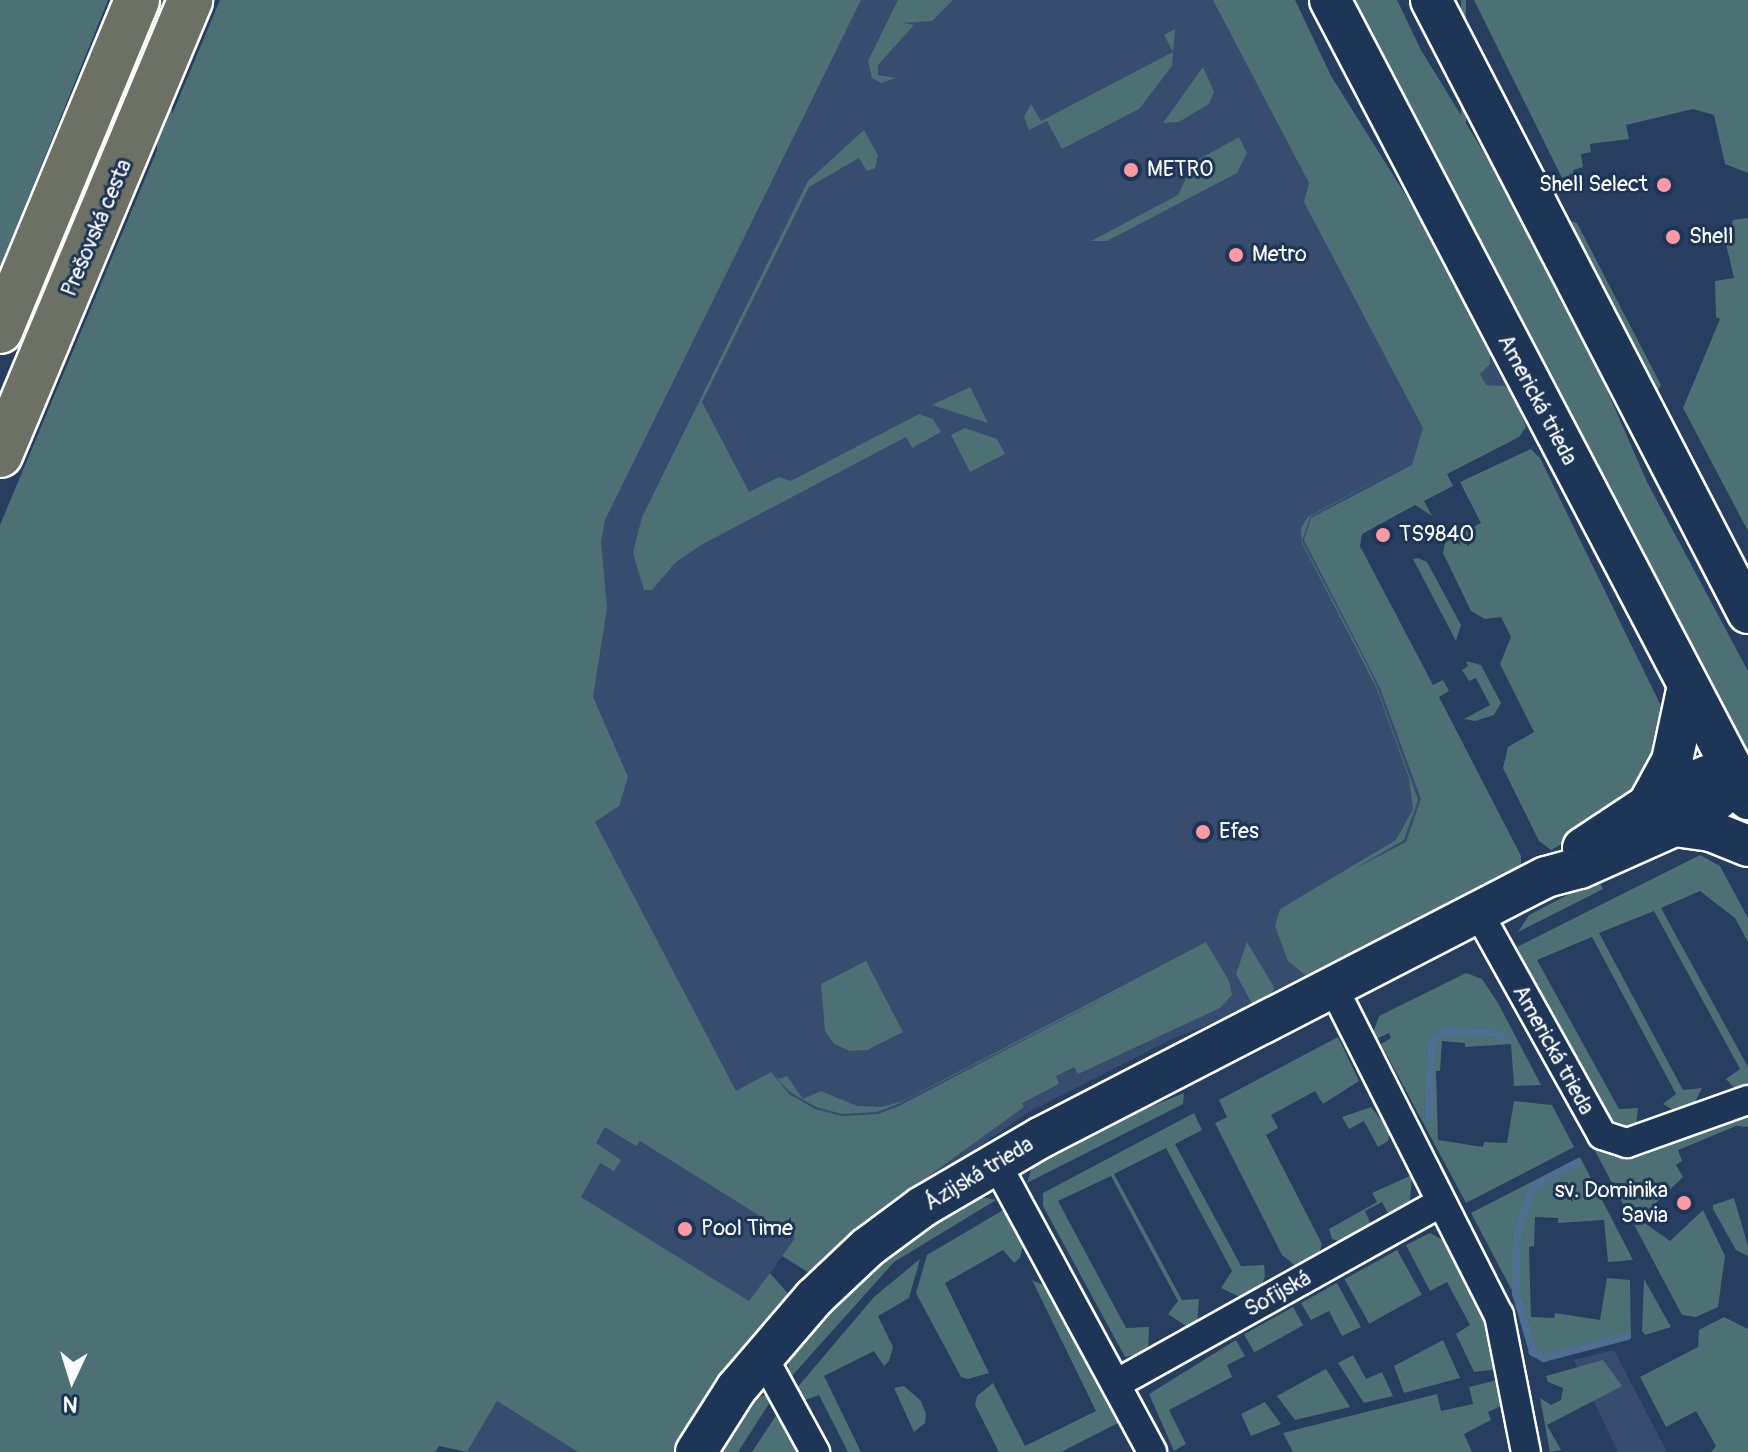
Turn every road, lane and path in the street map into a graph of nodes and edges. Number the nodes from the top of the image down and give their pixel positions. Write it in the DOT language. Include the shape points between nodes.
graph roads {
  1 [pos="137,0"];
  2 [pos="190,0"];
  3 [pos="1330,0"];
  4 [pos="1431,0"];
  5 [pos="0,331"];
  6 [pos="0,455"];
  7 [pos="1748,613"];
  8 [pos="1688,686"];
  9 [pos="1745,784"];
  10 [pos="1662,815"];
  11 [pos="1748,846"];
  12 [pos="1478,912"];
  13 [pos="1333,987"];
  14 [pos="1748,1100"];
  15 [pos="996,1163"];
  16 [pos="1440,1203"];
  17 [pos="762,1355"];
  18 [pos="1116,1384"];
  19 [pos="696,1452"];
  20 [pos="815,1452"];
  21 [pos="1152,1452"];
  22 [pos="1526,1452"];
  1 -- 5 [label="highway"];
  2 -- 6 [label="highway, Prešovská cesta"];
  3 -- 8 [label="street, Americká trieda"];
  4 -- 7 [label="street"];
  8 -- 9 [label="street, Americká trieda"];
  8 -- 10 [label="street"];
  9 -- 10 [label="street, Ázijská trieda" via="1696,816"];
  10 -- 11 [label="street"];
  10 -- 12 [label="street, Ázijská trieda" via="1580,868 1546,877"];
  12 -- 13 [label="street, Ázijská trieda"];
  12 -- 14 [label="street, Americká trieda" via="1602,1135 1627,1143"];
  13 -- 15 [label="street, Ázijská trieda"];
  13 -- 16 [label="street"];
  15 -- 17 [label="street, Ázijská trieda" via="868,1247"];
  15 -- 18 [label="street"];
  16 -- 18 [label="street, Sofijská"];
  16 -- 22 [label="street" via="1499,1315"];
  17 -- 19 [label="street, Ázijská trieda"];
  17 -- 20 [label="street"];
  18 -- 21 [label="street"];
}
